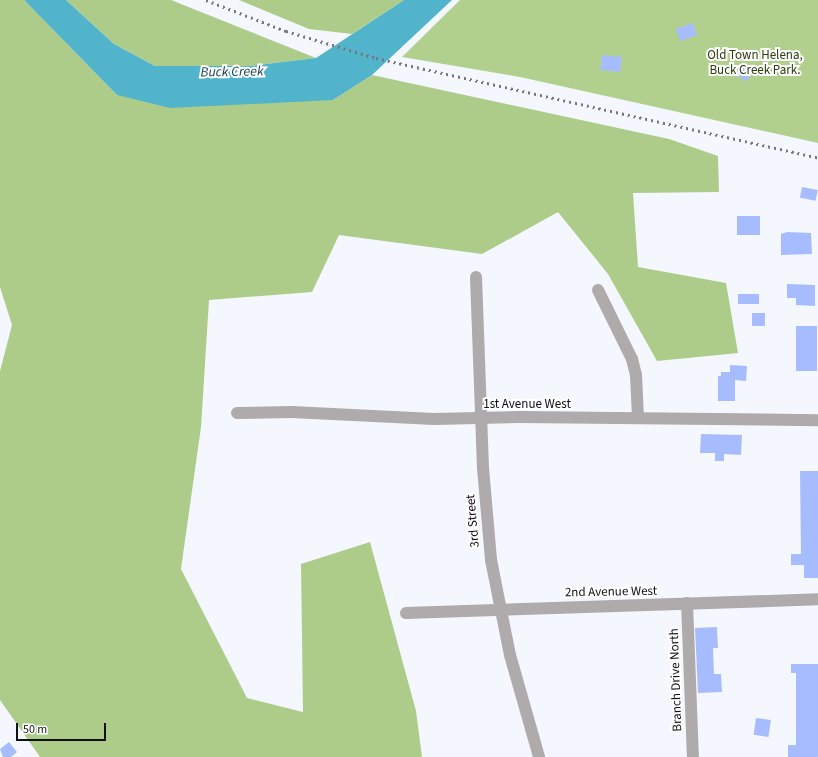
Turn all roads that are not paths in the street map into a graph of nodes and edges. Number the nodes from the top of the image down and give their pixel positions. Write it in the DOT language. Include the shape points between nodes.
graph roads {
  1 [pos="476,277"];
  2 [pos="598,290"];
  3 [pos="237,413"];
  4 [pos="482,417"];
  5 [pos="638,418"];
  6 [pos="818,420"];
  7 [pos="818,599"];
  8 [pos="687,603"];
  9 [pos="499,608"];
  10 [pos="406,613"];
  11 [pos="539,757"];
  12 [pos="693,757"];
  1 -- 4 [label="street, 3rd Street"];
  2 -- 5 [label="street" via="632,359 636,375"];
  3 -- 4 [label="street, 1st Avenue West" via="292,412 419,419"];
  4 -- 5 [label="street, 1st Avenue West"];
  4 -- 9 [label="street, 3rd Street" via="482,452 490,553"];
  5 -- 6 [label="street, 1st Avenue West"];
  7 -- 8 [label="street, 2nd Avenue West"];
  8 -- 9 [label="street, 2nd Avenue West"];
  8 -- 12 [label="street, Branch Drive North"];
  9 -- 10 [label="street, 2nd Avenue West"];
  9 -- 11 [label="street, 3rd Street"];
}
